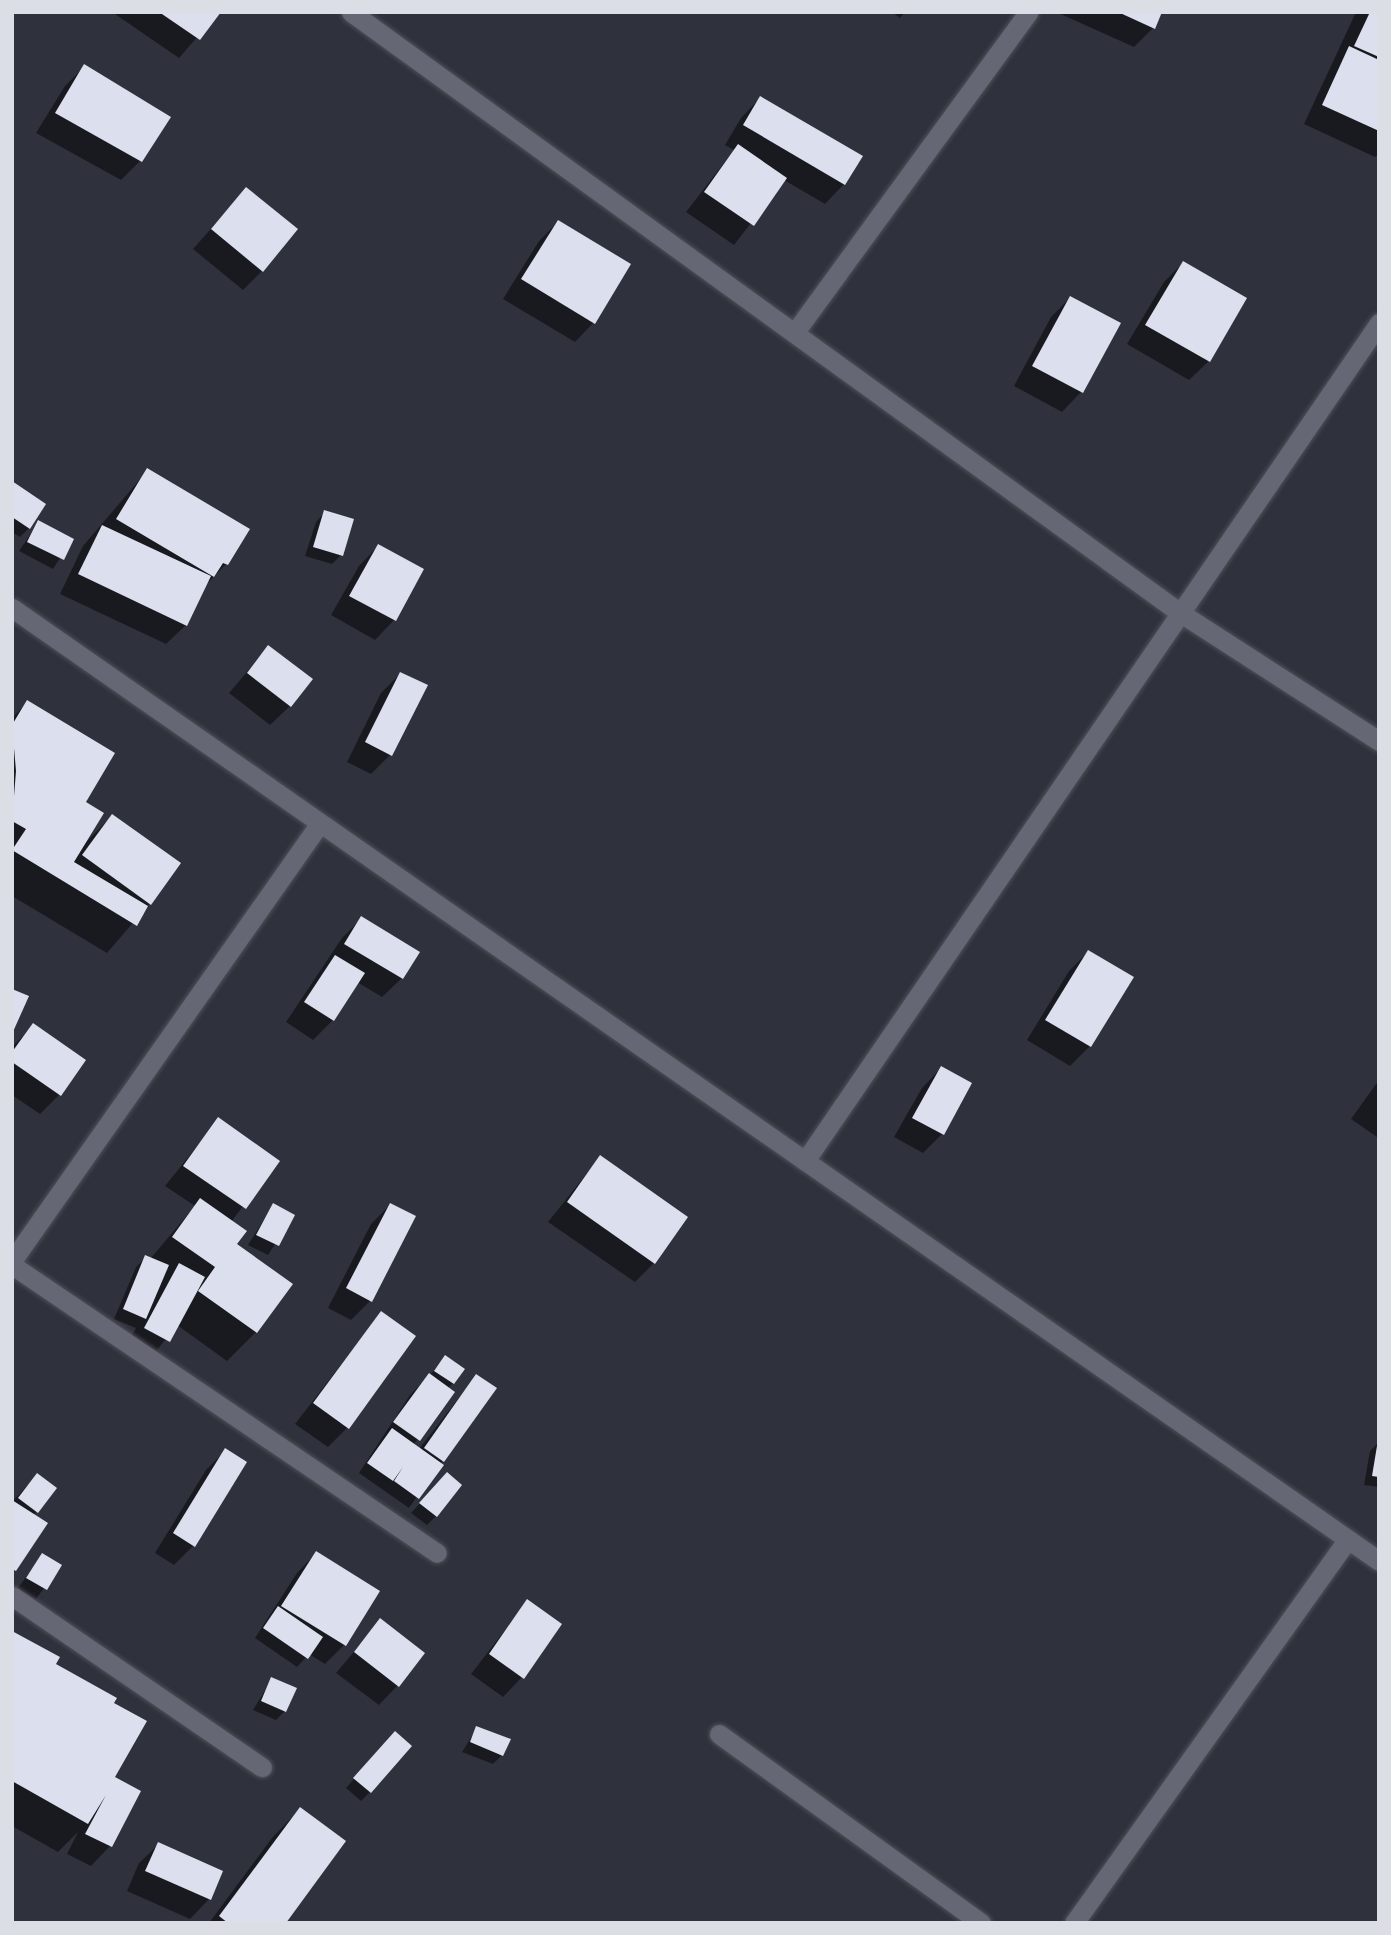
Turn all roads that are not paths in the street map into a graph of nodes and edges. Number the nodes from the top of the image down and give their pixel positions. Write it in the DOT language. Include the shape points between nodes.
graph roads {
  1 [pos="351,12"];
  2 [pos="1028,12"];
  3 [pos="1379,323"];
  4 [pos="795,332"];
  5 [pos="12,608"];
  6 [pos="1179,612"];
  7 [pos="1379,741"];
  8 [pos="320,823"];
  9 [pos="805,1161"];
  10 [pos="12,1263"];
  11 [pos="1348,1540"];
  12 [pos="437,1553"];
  13 [pos="1379,1560"];
  14 [pos="12,1596"];
  15 [pos="719,1734"];
  16 [pos="262,1767"];
  17 [pos="981,1923"];
  18 [pos="1074,1923"];
  1 -- 4 [label="street"];
  2 -- 4 [label="street"];
  3 -- 6 [label="street"];
  4 -- 6 [label="street"];
  5 -- 8 [label="street"];
  6 -- 7 [label="street"];
  6 -- 9 [label="street"];
  8 -- 9 [label="street"];
  8 -- 10 [label="street"];
  9 -- 11 [label="street"];
  10 -- 12 [label="street"];
  11 -- 13 [label="street"];
  11 -- 18 [label="street"];
  14 -- 16 [label="street"];
  15 -- 17 [label="street"];
}
